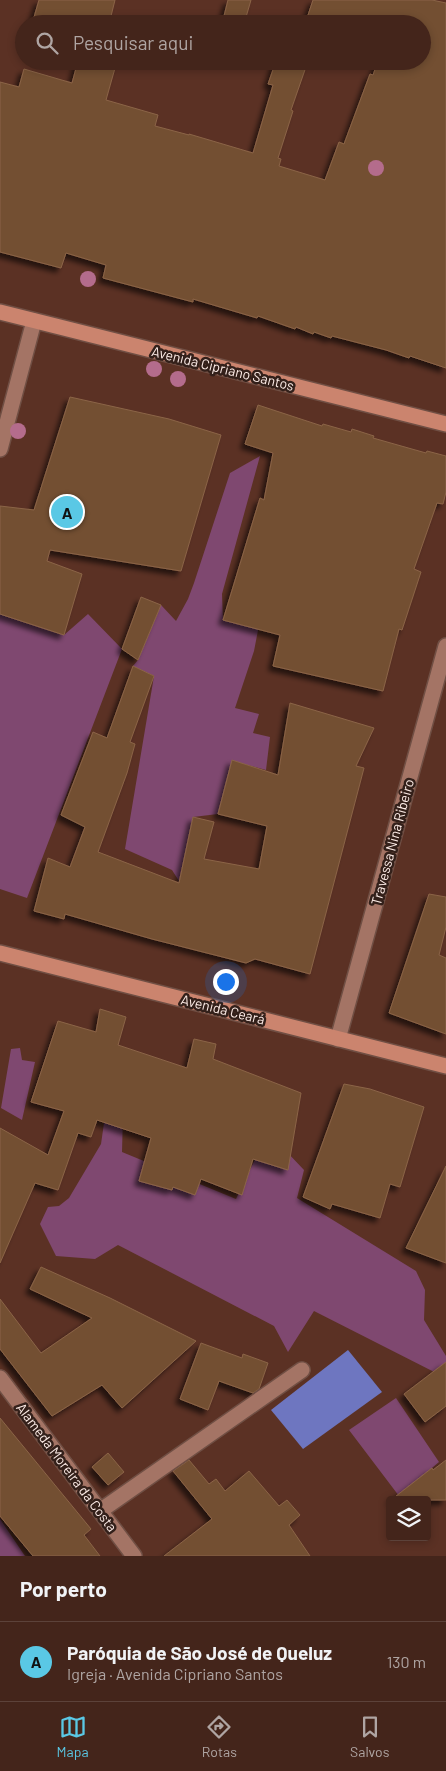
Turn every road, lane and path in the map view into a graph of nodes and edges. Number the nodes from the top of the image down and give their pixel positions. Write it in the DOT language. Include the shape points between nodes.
graph roads {
  1 [pos="0,312"];
  2 [pos="34,321"];
  3 [pos="446,424"];
  4 [pos="0,449"];
  5 [pos="446,646"];
  6 [pos="0,953"];
  7 [pos="338,1039"];
  8 [pos="446,1066"];
  9 [pos="302,1370"];
  10 [pos="0,1378"];
  11 [pos="100,1511"];
  12 [pos="134,1556"];
  1 -- 2 [label="main road, Avenida Cipriano Santos"];
  2 -- 3 [label="main road, Avenida Cipriano Santos"];
  2 -- 4 [label="street"];
  5 -- 7 [label="street, Travessa Nina Ribeiro"];
  6 -- 7 [label="main road, Avenida Ceará"];
  7 -- 8 [label="main road, Avenida Ceará"];
  9 -- 11 [label="street"];
  10 -- 11 [label="street, Alameda Moreira da Costa"];
  11 -- 12 [label="street, Alameda Moreira da Costa"];
}
